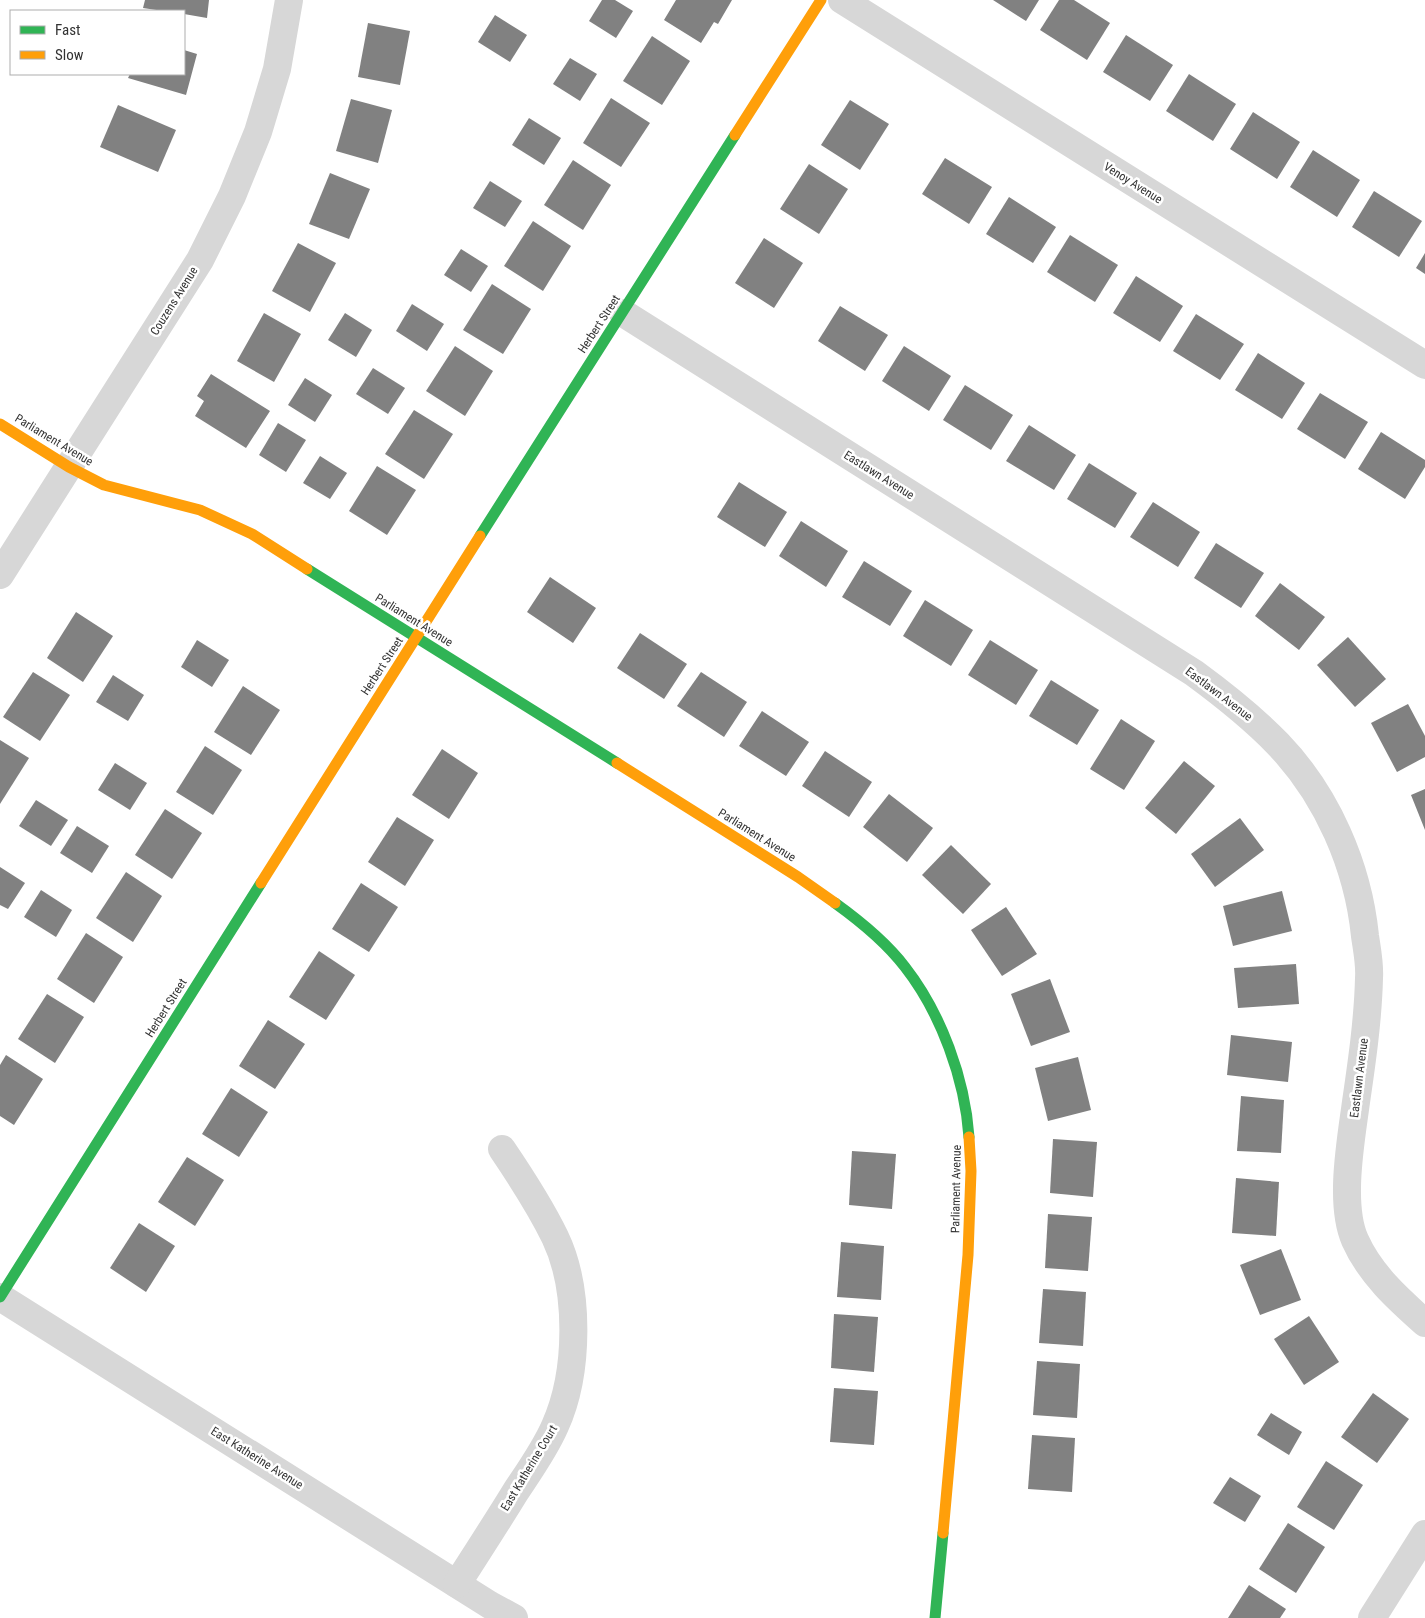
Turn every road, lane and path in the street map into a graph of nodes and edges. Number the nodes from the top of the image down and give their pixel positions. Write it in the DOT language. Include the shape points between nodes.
graph roads {
  1 [pos="289,0"];
  2 [pos="821,0"];
  3 [pos="842,0"];
  4 [pos="623,313"];
  5 [pos="1425,365"];
  6 [pos="0,424"];
  7 [pos="69,466"];
  8 [pos="0,575"];
  9 [pos="416,637"];
  10 [pos="502,1149"];
  11 [pos="0,1297"];
  12 [pos="1425,1323"];
  13 [pos="1425,1534"];
  14 [pos="457,1584"];
  15 [pos="514,1618"];
  16 [pos="935,1618"];
  17 [pos="1372,1618"];
  1 -- 7 [label="street, Couzens Avenue" via="277,69 258,132 232,196 200,260"];
  2 -- 4 [label="street, Herbert Street"];
  3 -- 5 [label="street, Venoy Avenue"];
  4 -- 9 [label="street, Herbert Street"];
  4 -- 12 [label="street, Eastlawn Avenue" via="1194,673 1251,718 1306,778 1327,812 1354,878 1363,917 1370,976 1351,1146 1348,1216 1355,1239 1371,1269"];
  6 -- 7 [label="street, Parliament Avenue"];
  7 -- 8 [label="street, Couzens Avenue"];
  7 -- 9 [label="street, Parliament Avenue" via="104,485 200,510 252,534"];
  9 -- 11 [label="street, Herbert Street"];
  9 -- 16 [label="street, Parliament Avenue" via="838,904 902,963 942,1027 964,1096 971,1140 972,1179"];
  10 -- 14 [label="street, East Katherine Court" via="556,1238 573,1306 573,1345 567,1388 555,1425"];
  11 -- 14 [label="street, East Katherine Avenue"];
  13 -- 17 [label="street"];
  14 -- 15 [label="street, East Katherine Avenue"];
}
